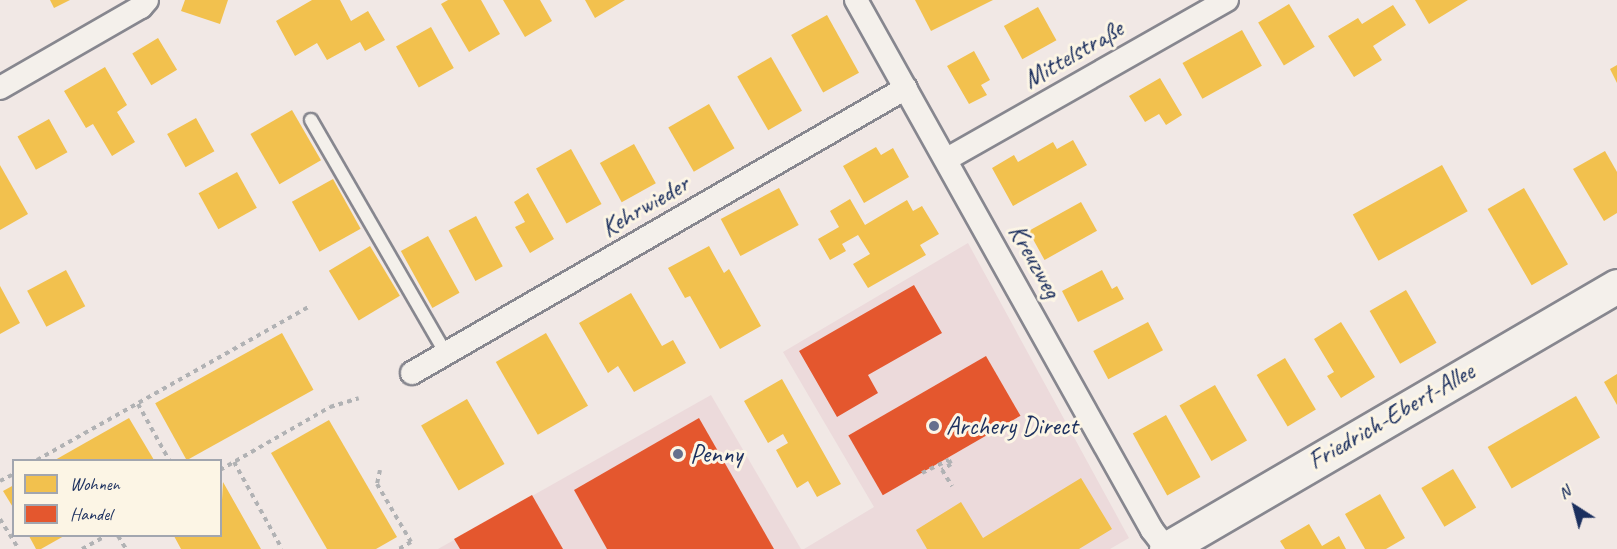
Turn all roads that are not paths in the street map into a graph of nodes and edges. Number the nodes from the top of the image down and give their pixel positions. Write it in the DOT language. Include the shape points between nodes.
graph roads {
  1 [pos="147,0"];
  2 [pos="856,0"];
  3 [pos="1227,0"];
  4 [pos="0,88"];
  5 [pos="906,88"];
  6 [pos="311,120"];
  7 [pos="947,159"];
  8 [pos="1617,286"];
  9 [pos="446,354"];
  10 [pos="412,373"];
  11 [pos="1166,549"];
  1 -- 4 [label="street" via="135,11"];
  2 -- 5 [label="street, Kreuzweg"];
  3 -- 7 [label="street, Mittelstraße"];
  5 -- 7 [label="street, Kreuzweg"];
  5 -- 9 [label="street, Kehrwieder"];
  6 -- 9 [label="lane"];
  7 -- 11 [label="street, Kreuzweg" via="1090,420"];
  8 -- 11 [label="street, Friedrich-Ebert-Allee"];
  9 -- 10 [label="street, Kehrwieder"];
}
